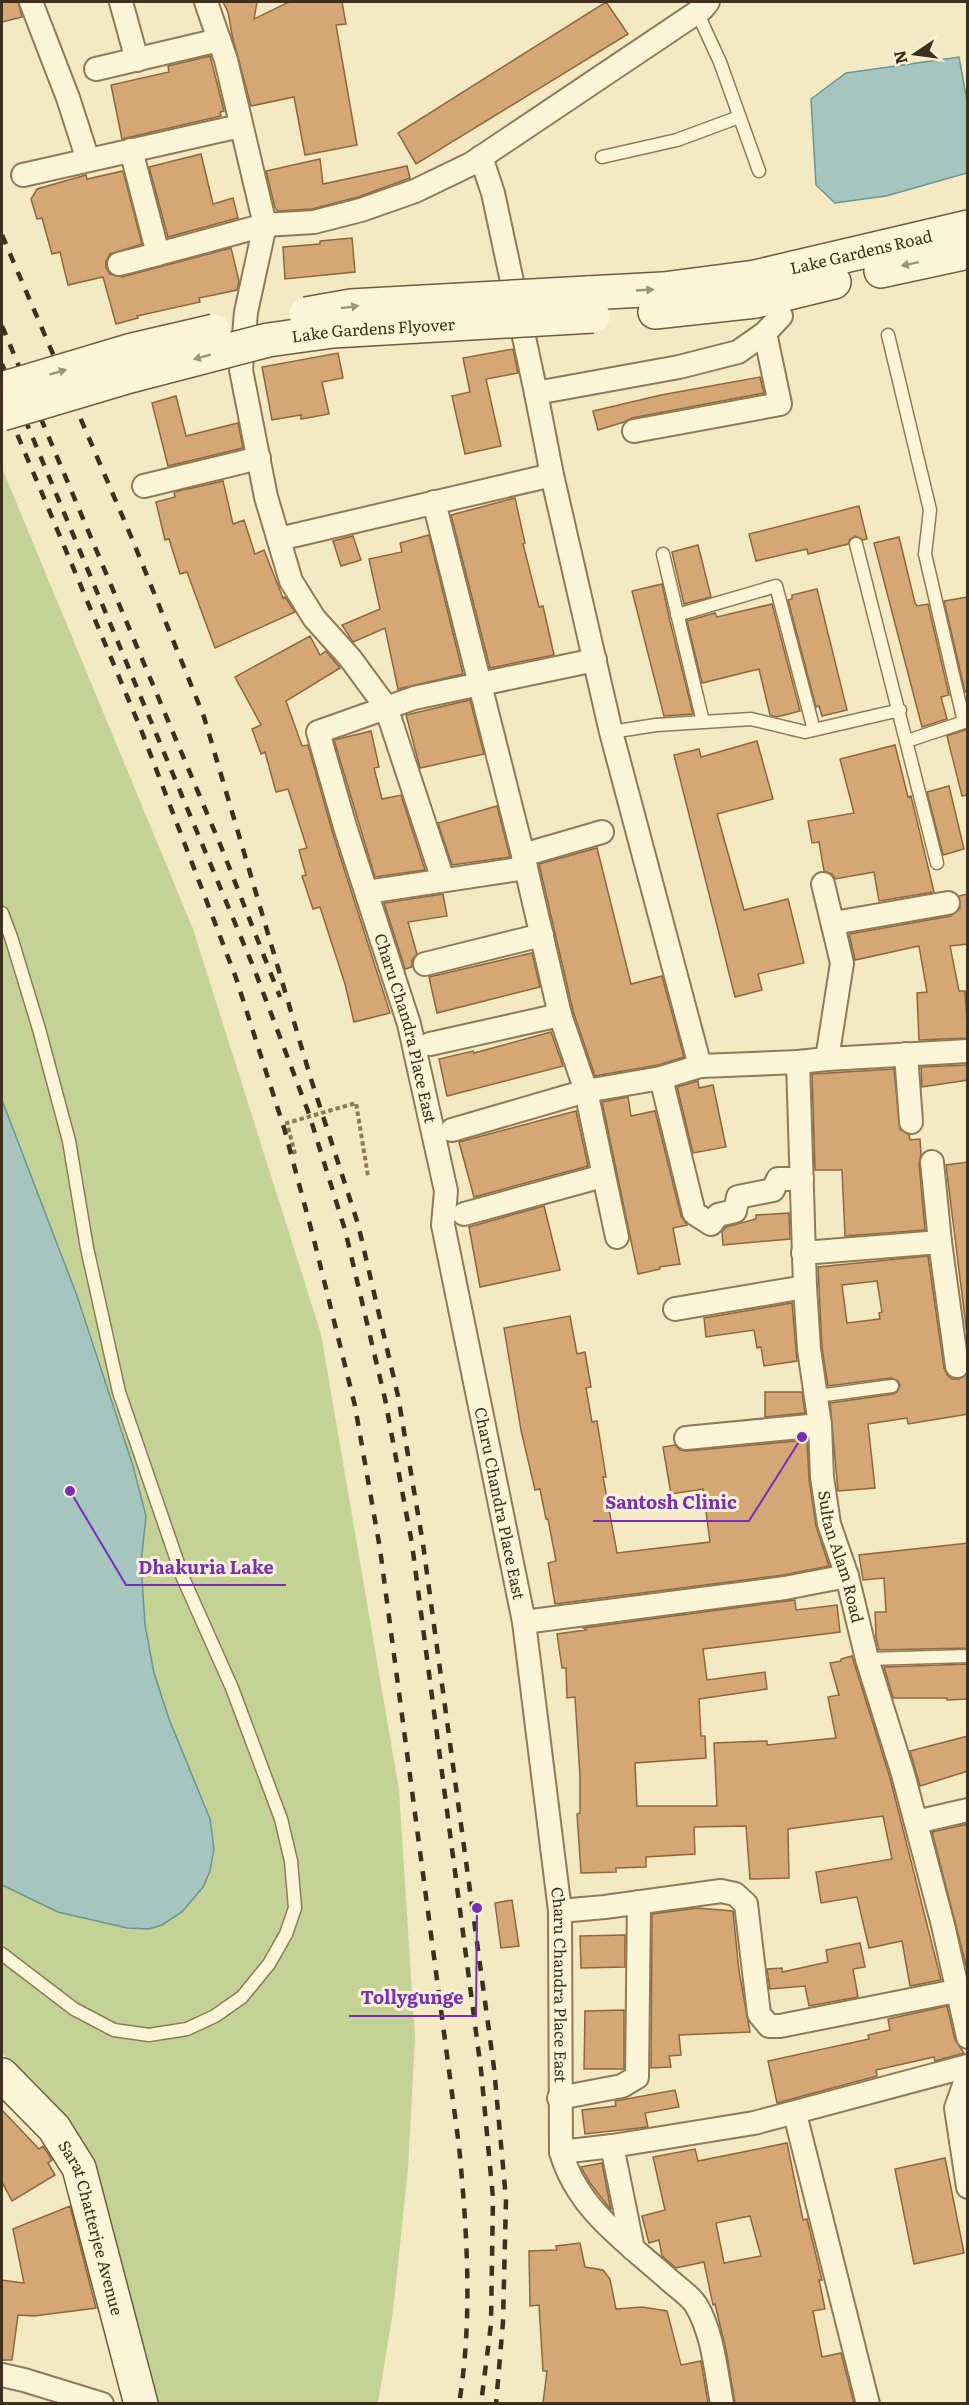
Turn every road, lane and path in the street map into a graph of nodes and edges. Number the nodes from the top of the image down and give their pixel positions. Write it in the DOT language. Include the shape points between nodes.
graph roads {
  1 [pos="31,2"];
  2 [pos="121,2"];
  3 [pos="206,2"];
  4 [pos="703,7"];
  5 [pos="219,40"];
  6 [pos="137,60"];
  7 [pos="96,69"];
  8 [pos="739,117"];
  9 [pos="240,126"];
  10 [pos="131,150"];
  11 [pos="481,157"];
  12 [pos="602,157"];
  13 [pos="88,160"];
  14 [pos="759,171"];
  15 [pos="22,175"];
  16 [pos="265,225"];
  17 [pos="968,227"];
  18 [pos="968,252"];
  19 [pos="158,254"];
  20 [pos="118,264"];
  21 [pos="764,298"];
  22 [pos="590,304"];
  23 [pos="765,333"];
  24 [pos="888,335"];
  25 [pos="2,389"];
  26 [pos="536,393"];
  27 [pos="2,414"];
  28 [pos="634,430"];
  29 [pos="259,458"];
  30 [pos="552,475"];
  31 [pos="144,486"];
  32 [pos="434,502"];
  33 [pos="279,539"];
  34 [pos="856,544"];
  35 [pos="663,554"];
  36 [pos="677,615"];
  37 [pos="595,660"];
  38 [pos="481,683"];
  39 [pos="386,707"];
  40 [pos="900,710"];
  41 [pos="703,722"];
  42 [pos="814,729"];
  43 [pos="612,732"];
  44 [pos="907,741"];
  45 [pos="602,831"];
  46 [pos="525,861"];
  47 [pos="937,863"];
  48 [pos="443,880"];
  49 [pos="823,884"];
  50 [pos="367,892"];
  51 [pos="948,903"];
  52 [pos="2,913"];
  53 [pos="834,923"];
  54 [pos="542,934"];
  55 [pos="425,964"];
  56 [pos="560,1015"];
  57 [pos="430,1044"];
  58 [pos="968,1051"];
  59 [pos="906,1054"];
  60 [pos="827,1059"];
  61 [pos="798,1062"];
  62 [pos="700,1066"];
  63 [pos="661,1078"];
  64 [pos="586,1091"];
  65 [pos="911,1122"];
  66 [pos="452,1130"];
  67 [pos="295,1154"];
  68 [pos="932,1162"];
  69 [pos="368,1176"];
  70 [pos="603,1176"];
  71 [pos="802,1179"];
  72 [pos="464,1214"];
  73 [pos="616,1237"];
  74 [pos="940,1242"];
  75 [pos="803,1253"];
  76 [pos="805,1287"];
  77 [pos="675,1309"];
  78 [pos="957,1366"];
  79 [pos="892,1386"];
  80 [pos="816,1394"];
  81 [pos="820,1425"];
  82 [pos="686,1438"];
  83 [pos="847,1576"];
  84 [pos="524,1622"];
  85 [pos="968,1656"];
  86 [pos="867,1659"];
  87 [pos="968,1810"];
  88 [pos="916,1822"];
  89 [pos="639,1902"];
  90 [pos="560,1911"];
  91 [pos="2,1954"];
  92 [pos="956,1991"];
  93 [pos="968,2037"];
  94 [pos="968,2066"];
  95 [pos="968,2074"];
  96 [pos="6,2088"];
  97 [pos="559,2098"];
  98 [pos="795,2114"];
  99 [pos="612,2146"];
  100 [pos="561,2152"];
  101 [pos="968,2187"];
  102 [pos="633,2249"];
  103 [pos="2,2375"];
  104 [pos="102,2403"];
  105 [pos="141,2403"];
  106 [pos="722,2403"];
  107 [pos="868,2403"];
  1 -- 13 [label="street"];
  2 -- 6 [label="street"];
  3 -- 5 [label="street"];
  4 -- 8 [label="lane"];
  4 -- 11 [label="street"];
  5 -- 6 [label="street"];
  5 -- 9 [label="street"];
  6 -- 7 [label="street"];
  8 -- 12 [label="lane" via="677,140"];
  8 -- 14 [label="lane"];
  9 -- 10 [label="street"];
  9 -- 16 [label="street"];
  10 -- 13 [label="street"];
  10 -- 19 [label="street"];
  11 -- 16 [label="street" via="415,191 361,210 314,222"];
  11 -- 26 [label="street" via="493,193"];
  13 -- 15 [label="street"];
  16 -- 19 [label="street"];
  16 -- 29 [label="street" via="246,312 241,370"];
  17 -- 21 [label="main road, Lake Gardens Road"];
  18 -- 21 [label="main road, Lake Gardens Road, one-way"];
  19 -- 20 [label="street"];
  21 -- 22 [label="main road, Lake Gardens Flyover" via="680,310"];
  21 -- 23 [label="street"];
  25 -- 22 [label="main road, Lake Gardens Flyover, one-way, bridge" via="155,345 351,306"];
  22 -- 27 [label="main road, Lake Gardens Flyover, one-way, bridge" via="268,340"];
  23 -- 26 [label="street" via="738,352"];
  23 -- 28 [label="street" via="780,404"];
  24 -- 44 [label="lane" via="930,510 925,554 964,722"];
  26 -- 30 [label="street"];
  29 -- 31 [label="street"];
  29 -- 33 [label="street"];
  30 -- 32 [label="street"];
  30 -- 37 [label="street"];
  32 -- 33 [label="street"];
  32 -- 38 [label="street"];
  33 -- 39 [label="street" via="291,581 314,618"];
  34 -- 40 [label="lane"];
  35 -- 36 [label="lane"];
  36 -- 41 [label="lane"];
  36 -- 42 [label="lane" via="776,586"];
  37 -- 38 [label="street, Charu Chandra Place East"];
  37 -- 43 [label="street"];
  38 -- 39 [label="street, Charu Chandra Place East"];
  38 -- 46 [label="street"];
  39 -- 48 [label="street"];
  39 -- 50 [label="street, Charu Chandra Place East" via="318,732"];
  40 -- 42 [label="lane"];
  40 -- 44 [label="lane"];
  41 -- 42 [label="lane" via="751,719 805,732"];
  41 -- 43 [label="lane"];
  43 -- 62 [label="street"];
  44 -- 47 [label="lane"];
  45 -- 46 [label="street"];
  46 -- 48 [label="street"];
  46 -- 54 [label="street"];
  48 -- 50 [label="street"];
  49 -- 53 [label="street"];
  50 -- 84 [label="street, Charu Chandra Place East" via="409,1024 446,1191 443,1225"];
  51 -- 53 [label="street"];
  52 -- 91 [label="lane" via="69,1141 87,1248 119,1392 183,1578 232,1688 281,1819 291,1861 295,1908 269,1964 242,1997 215,2016 177,2031 149,2035 114,2030 74,2009"];
  53 -- 60 [label="street" via="842,963"];
  54 -- 55 [label="street"];
  54 -- 56 [label="street"];
  56 -- 57 [label="street"];
  56 -- 64 [label="street"];
  58 -- 59 [label="street"];
  59 -- 60 [label="street"];
  59 -- 65 [label="street"];
  60 -- 61 [label="street"];
  61 -- 62 [label="street"];
  61 -- 71 [label="street, Sultan Alam Road"];
  62 -- 63 [label="street"];
  63 -- 64 [label="street"];
  63 -- 71 [label="street" via="694,1214 711,1224 718,1215 735,1211 738,1197 773,1190 778,1179"];
  64 -- 66 [label="street"];
  64 -- 70 [label="street"];
  67 -- 69 [label="path" via="287,1123 356,1104"];
  68 -- 74 [label="street"];
  70 -- 72 [label="street"];
  70 -- 73 [label="street"];
  71 -- 75 [label="street, Sultan Alam Road"];
  74 -- 75 [label="street"];
  74 -- 78 [label="street"];
  75 -- 76 [label="street, Sultan Alam Road"];
  76 -- 77 [label="street"];
  76 -- 80 [label="street, Sultan Alam Road"];
  79 -- 80 [label="lane"];
  80 -- 81 [label="street, Sultan Alam Road"];
  81 -- 82 [label="street"];
  81 -- 83 [label="street, Sultan Alam Road" via="829,1524"];
  83 -- 84 [label="street" via="785,1588"];
  83 -- 86 [label="street, Sultan Alam Road"];
  84 -- 90 [label="street, Charu Chandra Place East"];
  85 -- 86 [label="lane"];
  86 -- 88 [label="street, Sultan Alam Road"];
  87 -- 88 [label="street"];
  88 -- 92 [label="street, Sultan Alam Road"];
  89 -- 90 [label="street"];
  89 -- 92 [label="street" via="721,1891 735,1894 746,1904 759,2014 769,2026"];
  89 -- 97 [label="street" via="637,2076 622,2086"];
  90 -- 97 [label="street, Charu Chandra Place East"];
  92 -- 93 [label="street, Sultan Alam Road"];
  94 -- 98 [label="street"];
  95 -- 101 [label="street" via="956,2108"];
  96 -- 105 [label="main road, Sarat Chatterjee Avenue" via="54,2128 79,2168"];
  97 -- 100 [label="street, Charu Chandra Place East"];
  98 -- 99 [label="street"];
  98 -- 107 [label="street"];
  99 -- 100 [label="street"];
  99 -- 102 [label="street"];
  100 -- 102 [label="street, Charu Chandra Place East" via="576,2188 606,2226"];
  102 -- 106 [label="street, Charu Chandra Place East" via="696,2304 706,2329"];
  103 -- 104 [label="street"];
}
